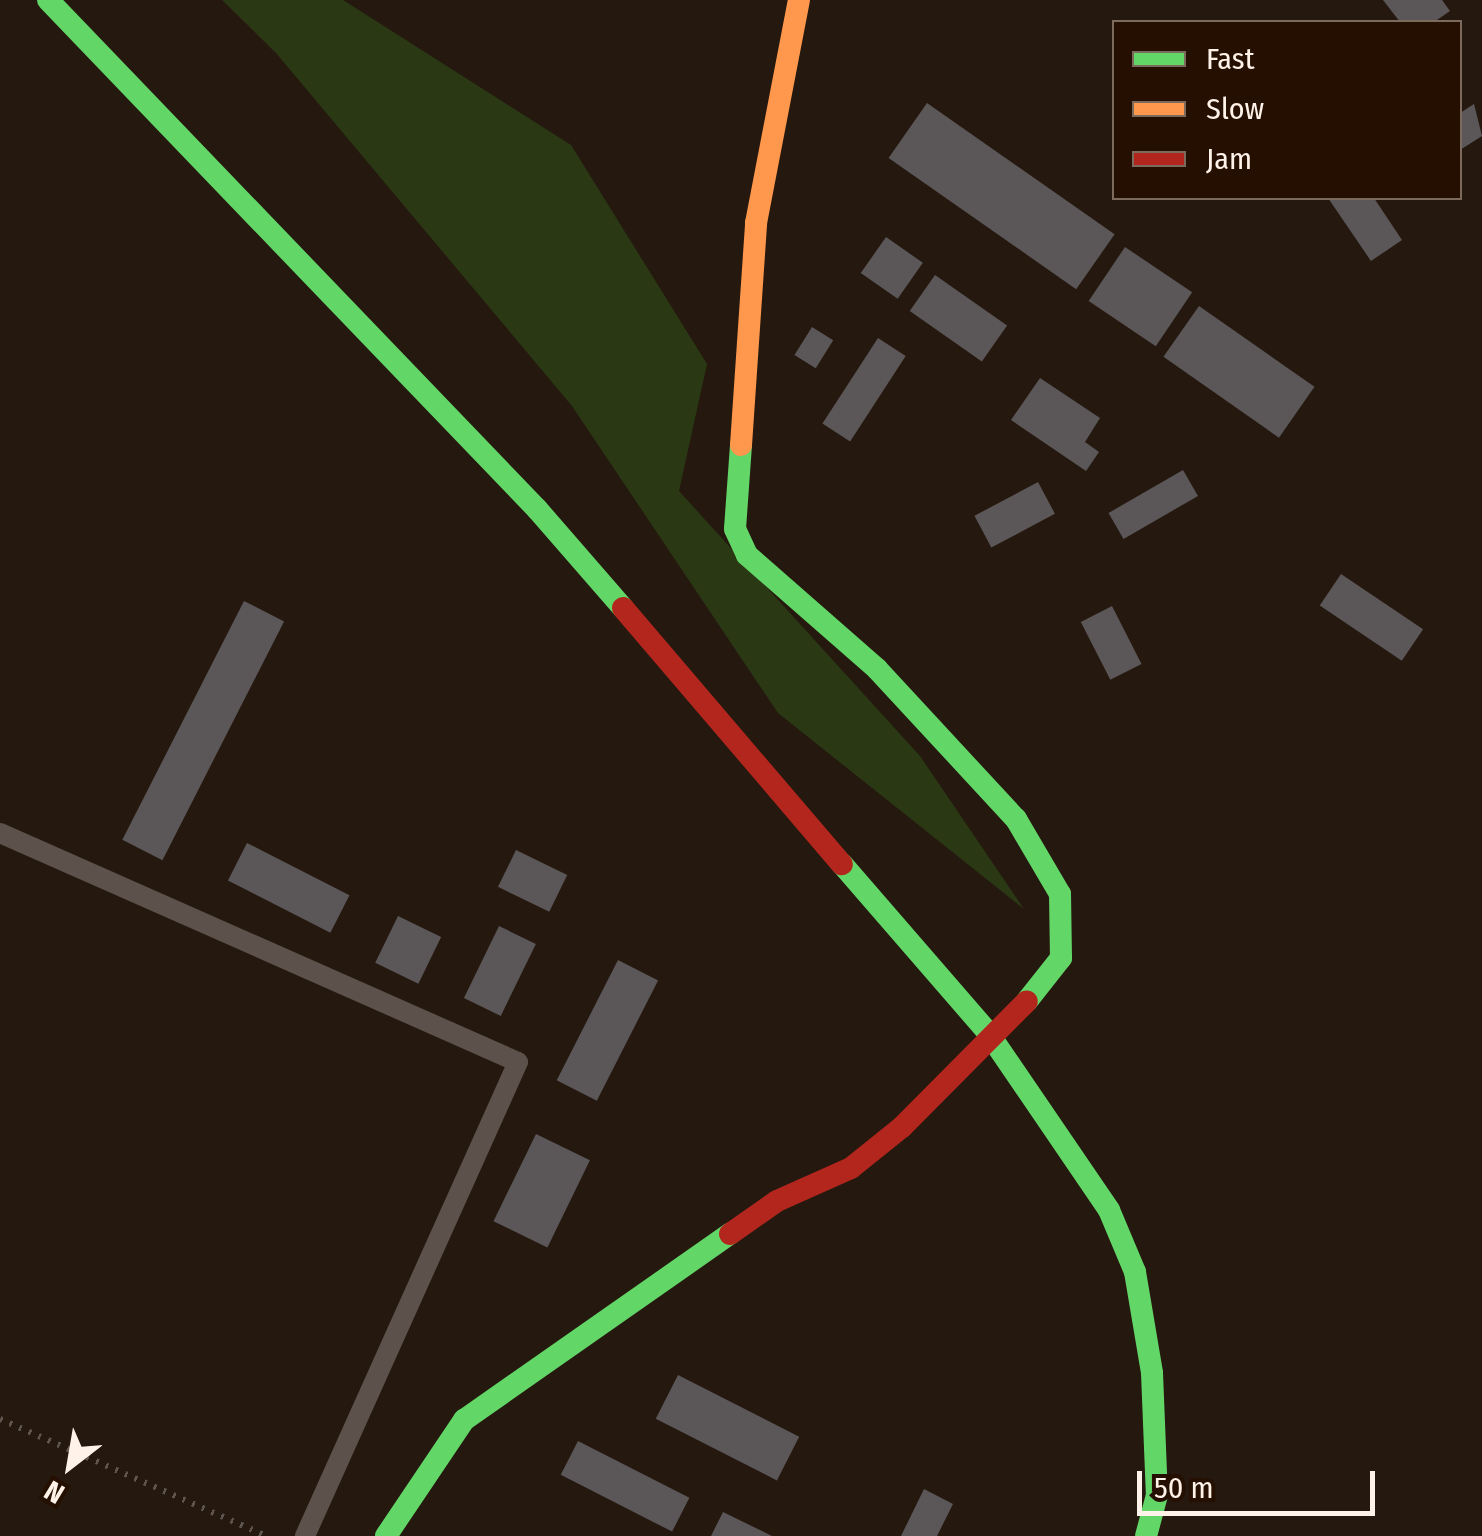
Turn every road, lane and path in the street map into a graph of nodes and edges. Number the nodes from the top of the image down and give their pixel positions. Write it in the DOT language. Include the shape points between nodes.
graph roads {
  1 [pos="48,0"];
  2 [pos="799,0"];
  3 [pos="0,833"];
  4 [pos="989,1034"];
  5 [pos="0,1419"];
  6 [pos="266,1536"];
  7 [pos="305,1536"];
  8 [pos="386,1536"];
  9 [pos="1146,1536"];
  1 -- 4 [label="street" via="537,510"];
  2 -- 4 [label="street" via="788,26 756,222 735,529 747,555 877,670 973,768 1016,819 1060,894 1061,958 1052,976"];
  3 -- 7 [label="lane" via="518,1062"];
  4 -- 8 [label="street" via="902,1127 851,1168 776,1201 464,1420"];
  4 -- 9 [label="street" via="1110,1210 1136,1272 1153,1390 1157,1495"];
  5 -- 6 [label="path"];
}
